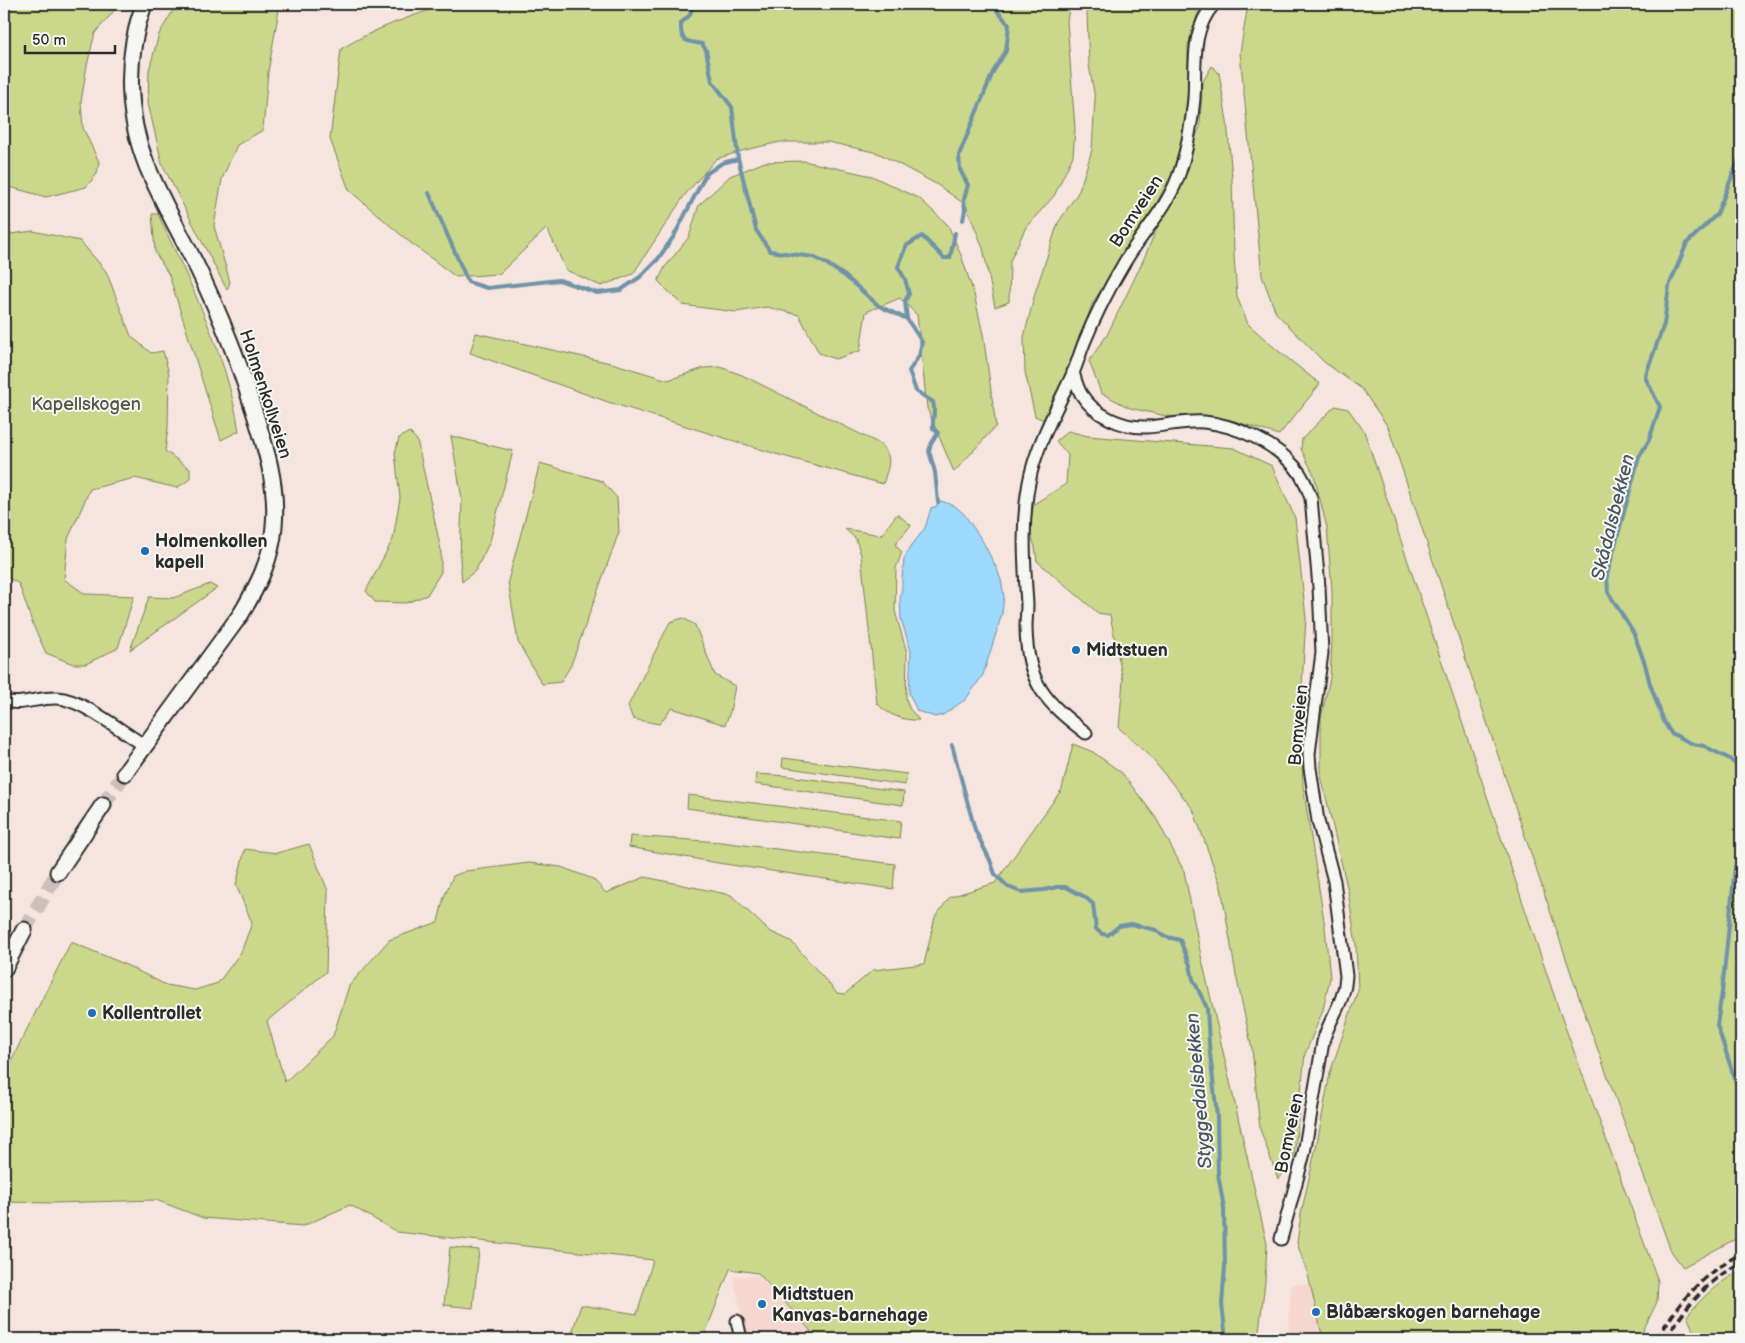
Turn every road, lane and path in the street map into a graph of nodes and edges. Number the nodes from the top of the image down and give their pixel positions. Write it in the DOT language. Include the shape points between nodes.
graph roads {
  1 [pos="144,4"];
  2 [pos="1214,4"];
  3 [pos="1073,372"];
  4 [pos="4,701"];
  5 [pos="1086,733"];
  6 [pos="144,745"];
  7 [pos="125,772"];
  8 [pos="102,805"];
  9 [pos="58,872"];
  10 [pos="24,930"];
  11 [pos="4,969"];
  12 [pos="1280,1239"];
  13 [pos="737,1321"];
  14 [pos="741,1339"];
  1 -- 6 [label="main road, Holmenkollveien" via="135,33 130,76 137,135 147,166 199,271 236,356 266,449 275,503 271,548 255,590 241,614"];
  2 -- 3 [label="street, Bomveien" via="1197,38 1193,109 1178,178 1166,202 1123,264 1092,324"];
  3 -- 5 [label="street, Bomveien" via="1035,461 1027,496 1023,555 1029,656 1039,685 1049,701"];
  3 -- 12 [label="street, Bomveien" via="1084,398 1104,415 1120,423 1145,427 1202,421 1220,424 1275,449 1296,468 1311,498 1322,653 1310,768 1318,821 1334,881 1346,976 1342,1000 1325,1033 1304,1153"];
  4 -- 6 [label="street" via="70,700"];
  6 -- 7 [label="main road, Holmenkollveien"];
  8 -- 9 [label="main road"];
  10 -- 11 [label="main road"];
  13 -- 14 [label="street"];
}
